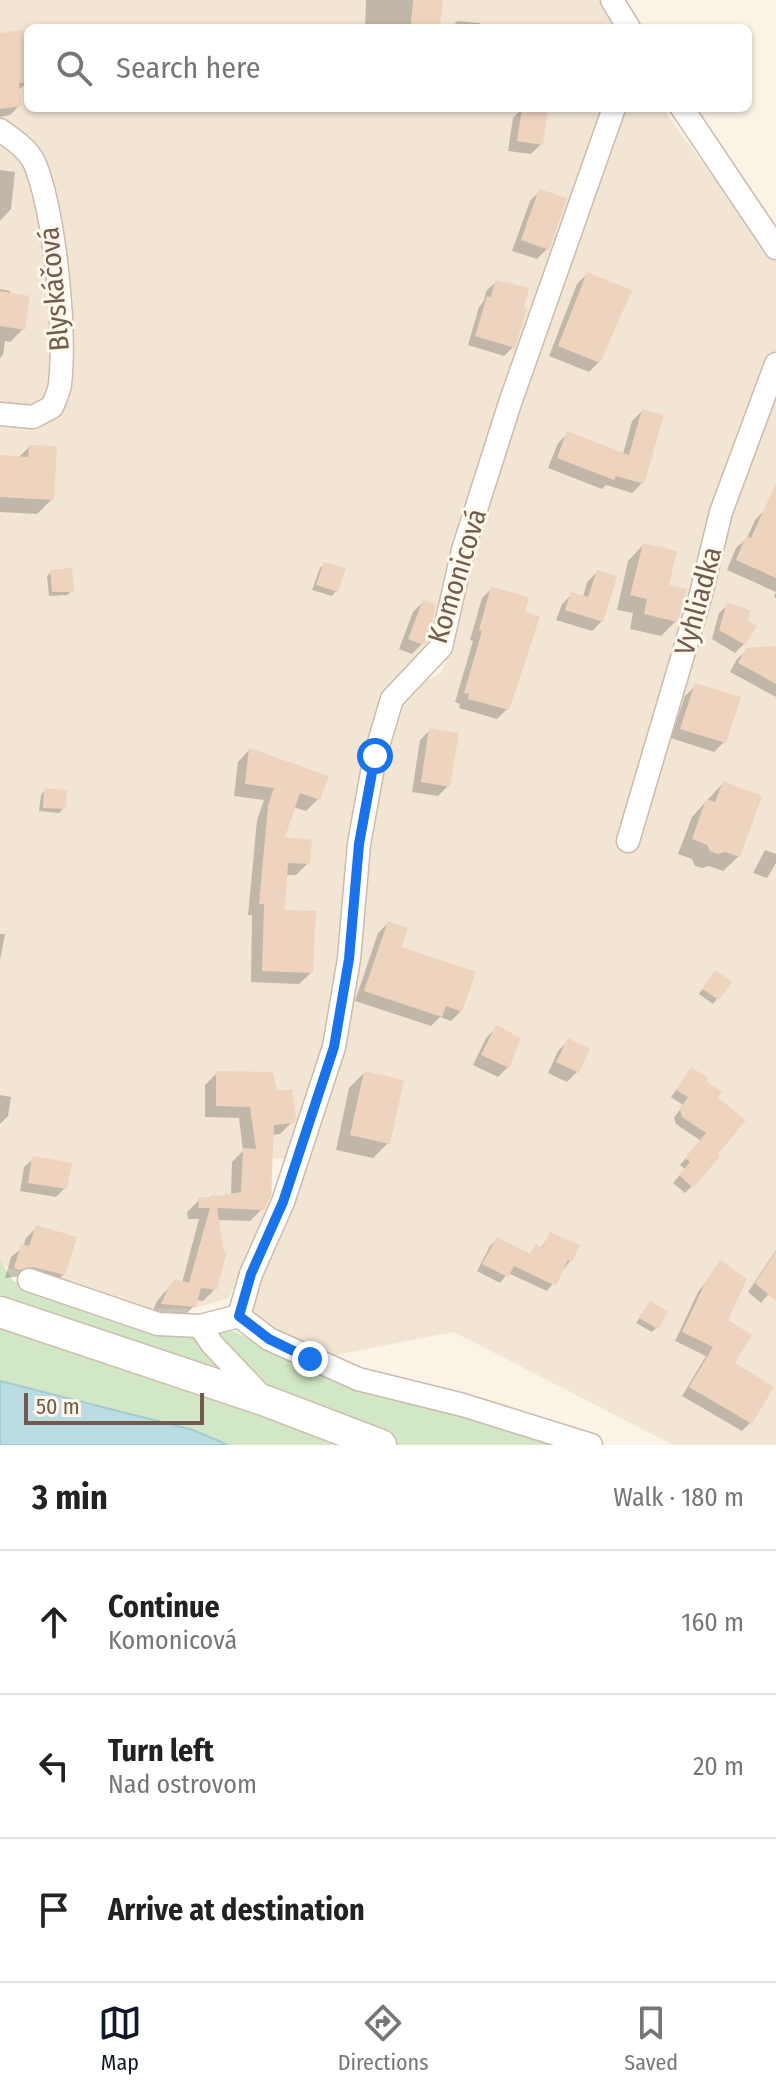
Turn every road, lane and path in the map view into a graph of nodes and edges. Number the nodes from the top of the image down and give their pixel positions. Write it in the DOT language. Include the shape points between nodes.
graph roads {
  1 [pos="612,0"];
  2 [pos="627,24"];
  3 [pos="613,112"];
  4 [pos="685,112"];
  5 [pos="0,130"];
  6 [pos="776,248"];
  7 [pos="776,364"];
  8 [pos="0,414"];
  9 [pos="628,841"];
  10 [pos="29,1280"];
  11 [pos="0,1312"];
  12 [pos="239,1316"];
  13 [pos="200,1326"];
  14 [pos="266,1401"];
  15 [pos="381,1445"];
  16 [pos="591,1445"];
  1 -- 2 [label="street"];
  3 -- 12 [label="street, Komonicová" via="510,403 463,550 441,647 392,699 359,844 349,959 334,1047"];
  4 -- 6 [label="street"];
  5 -- 8 [label="street, Blyskáčová" via="34,162 51,226 60,386 52,407 33,417"];
  7 -- 9 [label="street, Vyhliadka" via="721,512"];
  10 -- 13 [label="street" via="158,1324"];
  11 -- 14 [label="street"];
  12 -- 13 [label="street"];
  12 -- 16 [label="street" via="269,1339 358,1379"];
  13 -- 14 [label="street"];
  14 -- 15 [label="street"];
}
